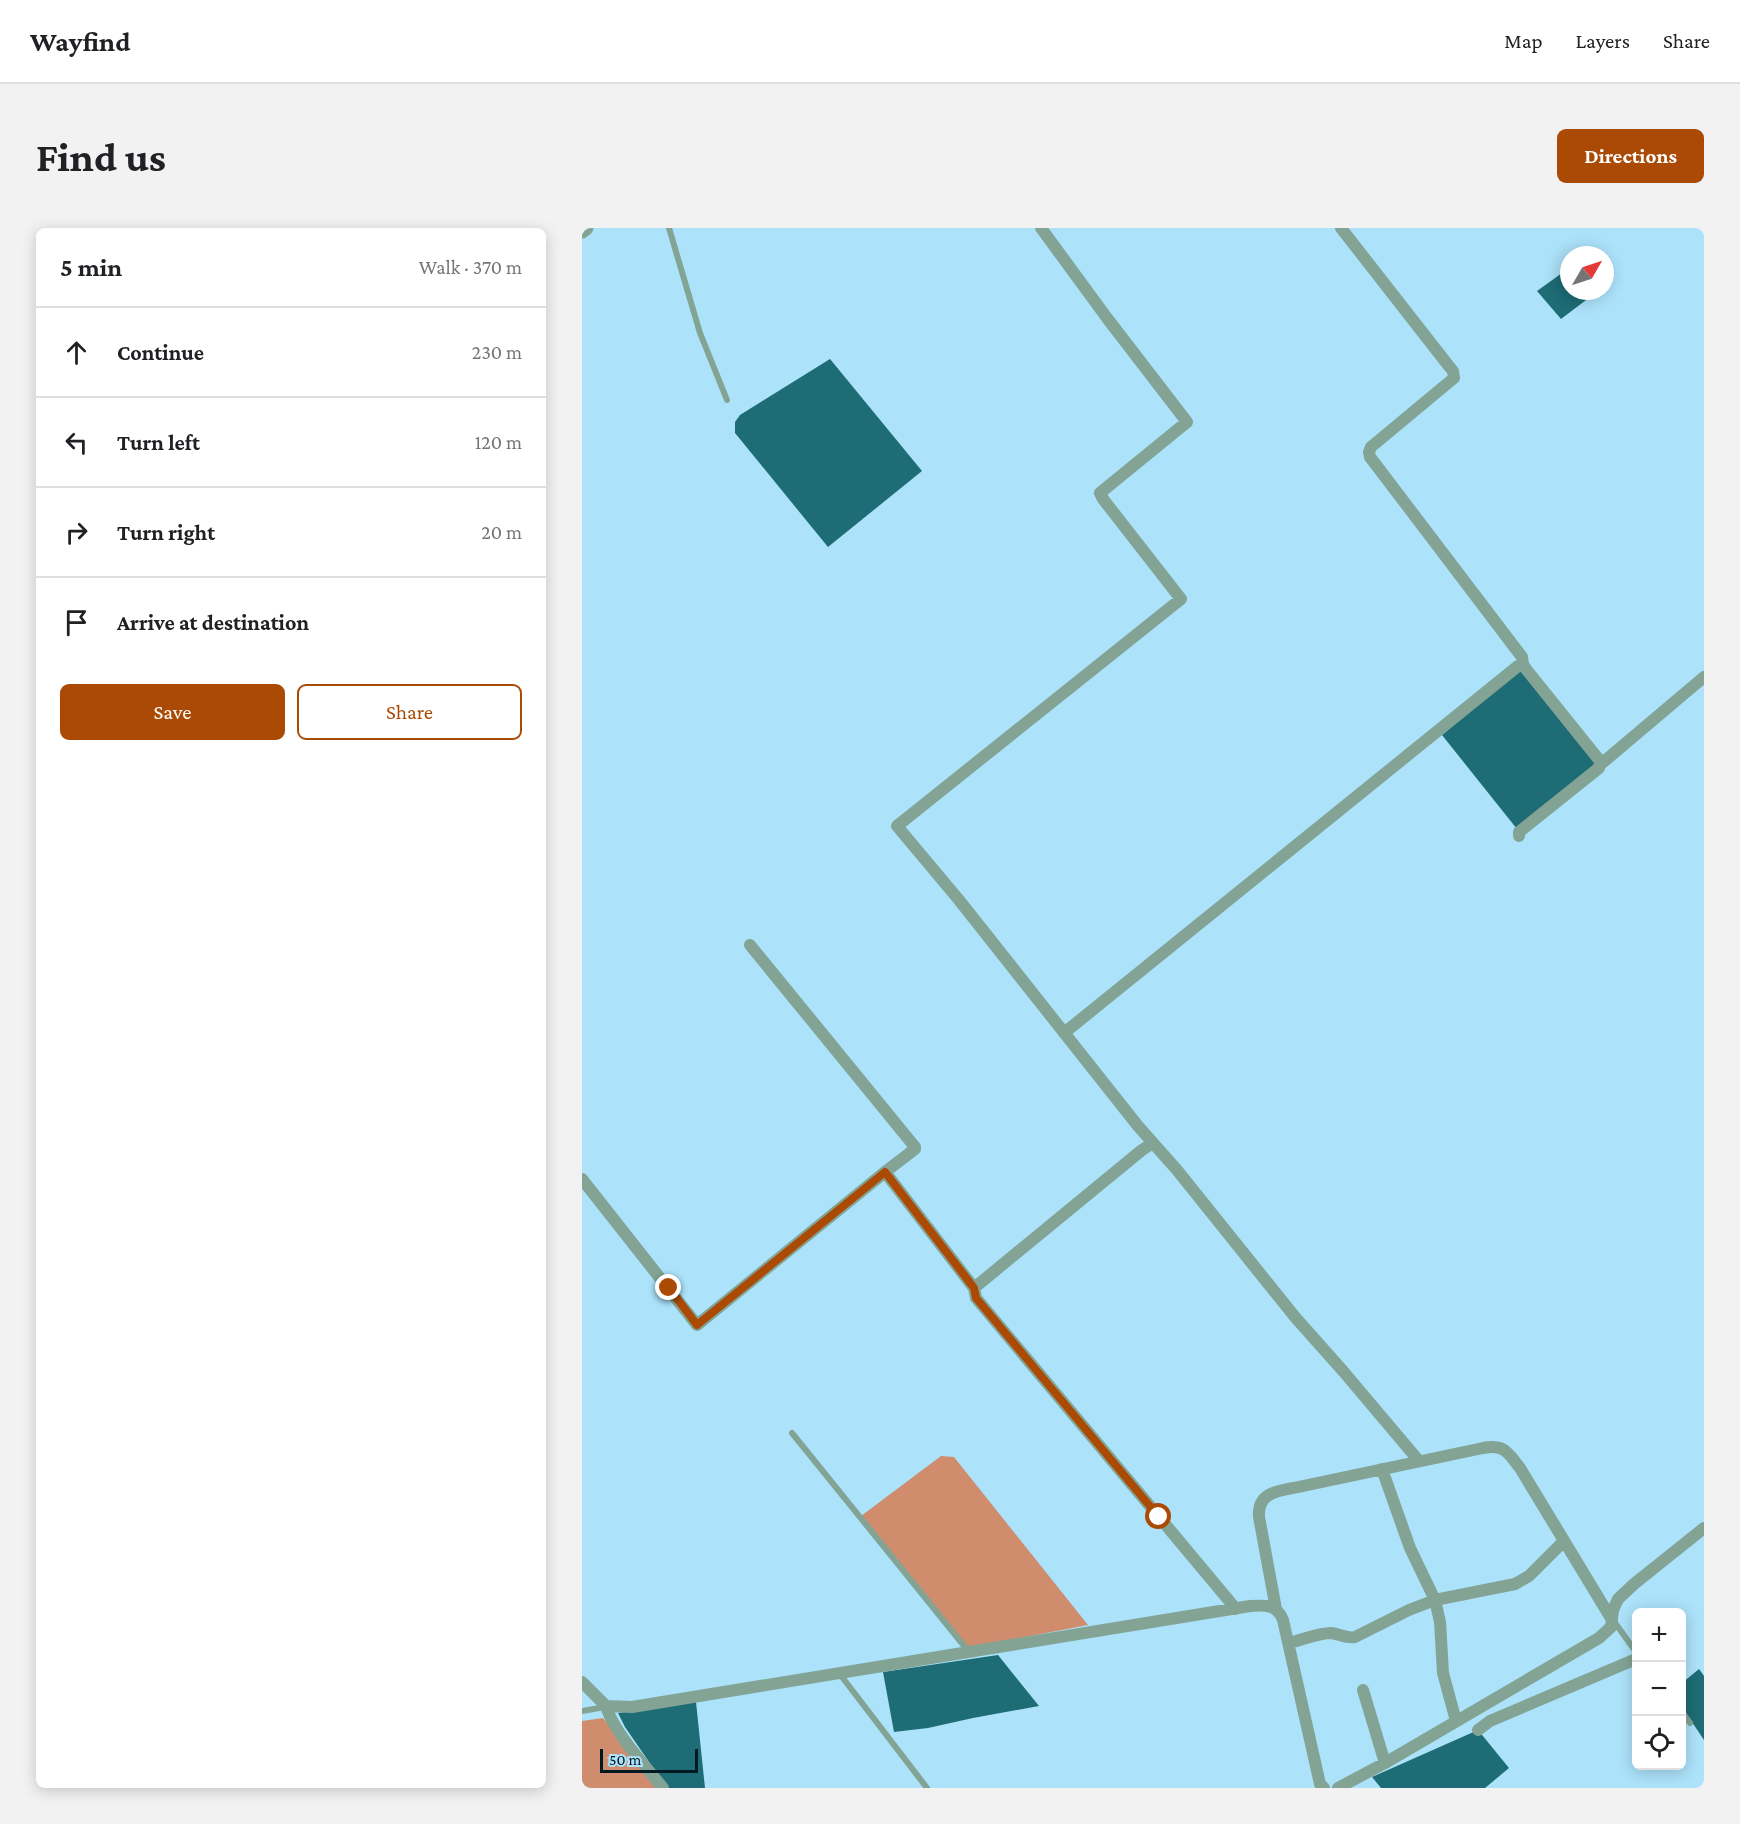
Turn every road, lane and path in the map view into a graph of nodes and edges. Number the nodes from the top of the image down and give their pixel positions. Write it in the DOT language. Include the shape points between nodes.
graph roads {
  1 [pos="586,228"];
  2 [pos="669,228"];
  3 [pos="1041,228"];
  4 [pos="1341,228"];
  5 [pos="582,231"];
  6 [pos="727,400"];
  7 [pos="1523,664"];
  8 [pos="1704,677"];
  9 [pos="1601,764"];
  10 [pos="1519,836"];
  11 [pos="750,945"];
  12 [pos="1064,1033"];
  13 [pos="1153,1143"];
  14 [pos="885,1172"];
  15 [pos="582,1179"];
  16 [pos="974,1288"];
  17 [pos="792,1433"];
  18 [pos="1419,1461"];
  19 [pos="1382,1469"];
  20 [pos="1704,1528"];
  21 [pos="1564,1541"];
  22 [pos="1435,1600"];
  23 [pos="1236,1609"];
  24 [pos="1276,1609"];
  25 [pos="1612,1620"];
  26 [pos="1288,1643"];
  27 [pos="1632,1647"];
  28 [pos="969,1652"];
  29 [pos="1632,1661"];
  30 [pos="839,1673"];
  31 [pos="582,1682"];
  32 [pos="1363,1690"];
  33 [pos="606,1706"];
  34 [pos="582,1711"];
  35 [pos="1685,1716"];
  36 [pos="1456,1721"];
  37 [pos="1690,1723"];
  38 [pos="1478,1730"];
  39 [pos="1385,1763"];
  40 [pos="663,1788"];
  41 [pos="927,1788"];
  42 [pos="1324,1788"];
  43 [pos="1338,1788"];
  1 -- 5 [label="street"];
  2 -- 6 [label="lane" via="700,333"];
  3 -- 12 [label="street" via="1187,422 1100,493 1181,599 897,826"];
  4 -- 7 [label="street" via="1448,365 1454,378 1371,447 1370,457 1522,657"];
  7 -- 9 [label="street"];
  7 -- 12 [label="street"];
  8 -- 9 [label="street"];
  9 -- 10 [label="street" via="1519,832"];
  11 -- 14 [label="street" via="915,1147"];
  12 -- 13 [label="street"];
  13 -- 16 [label="street"];
  13 -- 18 [label="street"];
  14 -- 15 [label="street" via="697,1325"];
  14 -- 16 [label="street"];
  16 -- 23 [label="street" via="976,1298"];
  17 -- 28 [label="lane"];
  18 -- 19 [label="street"];
  18 -- 21 [label="street" via="1492,1446 1504,1449 1520,1468"];
  19 -- 22 [label="street" via="1410,1548"];
  19 -- 24 [label="street" via="1263,1499 1259,1517"];
  20 -- 25 [label="street" via="1624,1593 1614,1604"];
  21 -- 22 [label="street" via="1529,1576 1515,1584"];
  21 -- 25 [label="street"];
  22 -- 26 [label="street" via="1355,1637 1332,1633"];
  22 -- 36 [label="street" via="1443,1673"];
  23 -- 24 [label="street"];
  23 -- 28 [label="street"];
  24 -- 26 [label="street" via="1284,1620"];
  25 -- 27 [label="lane"];
  25 -- 36 [label="street" via="1611,1627 1599,1638"];
  26 -- 42 [label="street"];
  28 -- 30 [label="street"];
  29 -- 38 [label="street" via="1490,1721"];
  30 -- 33 [label="street" via="656,1704"];
  30 -- 41 [label="lane"];
  31 -- 33 [label="street"];
  32 -- 39 [label="street"];
  33 -- 34 [label="lane"];
  33 -- 40 [label="street" via="618,1731"];
  35 -- 37 [label="lane"];
  36 -- 39 [label="street"];
  39 -- 43 [label="street"];
}
